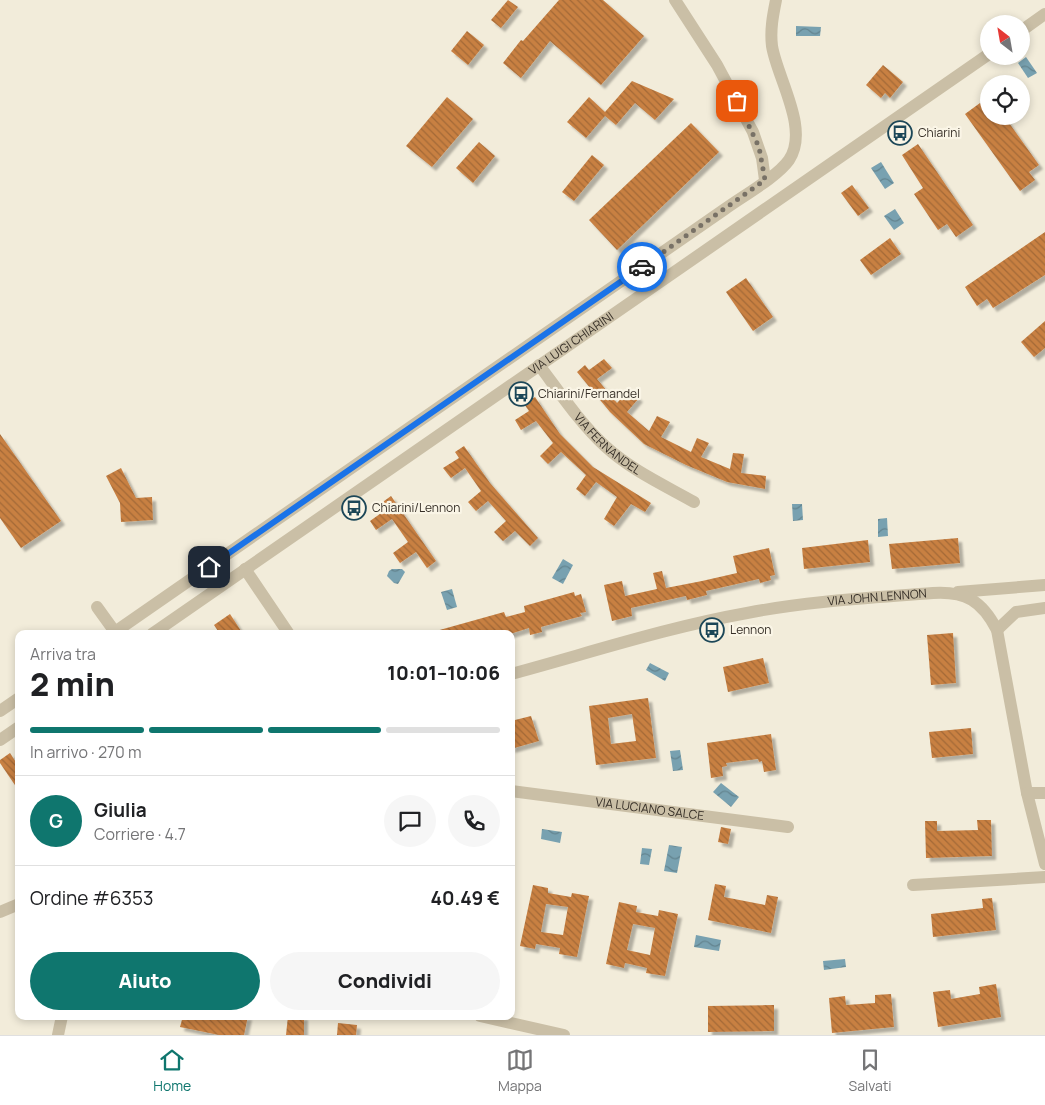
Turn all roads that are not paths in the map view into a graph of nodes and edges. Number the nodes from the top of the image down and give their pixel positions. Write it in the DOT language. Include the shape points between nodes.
graph roads {
  1 [pos="675,0"];
  2 [pos="776,0"];
  3 [pos="1045,14"];
  4 [pos="1030,25"];
  5 [pos="980,60"];
  6 [pos="765,180"];
  7 [pos="539,365"];
  8 [pos="694,502"];
  9 [pos="245,569"];
  10 [pos="1045,585"];
  11 [pos="953,592"];
  12 [pos="97,607"];
  13 [pos="1045,608"];
  14 [pos="111,630"];
  15 [pos="117,630"];
  16 [pos="158,630"];
  17 [pos="286,630"];
  18 [pos="997,630"];
  19 [pos="515,673"];
  20 [pos="15,701"];
  21 [pos="0,711"];
  22 [pos="15,729"];
  23 [pos="0,740"];
  24 [pos="515,792"];
  25 [pos="1027,793"];
  26 [pos="1045,793"];
  27 [pos="788,827"];
  28 [pos="1045,864"];
  29 [pos="1045,877"];
  30 [pos="913,885"];
  31 [pos="15,906"];
  32 [pos="0,912"];
  33 [pos="61,1020"];
  34 [pos="498,1020"];
  35 [pos="58,1035"];
  36 [pos="564,1035"];
  1 -- 6 [label="street" via="717,65 753,132"];
  2 -- 6 [label="street" via="772,46 793,116 796,141 787,162"];
  3 -- 4 [label="street"];
  5 -- 7 [label="street, VIA LUIGI CHIARINI"];
  6 -- 15 [label="street"];
  7 -- 8 [label="street, VIA FERNANDEL" via="582,422 606,447"];
  7 -- 9 [label="street, VIA LUIGI CHIARINI"];
  9 -- 16 [label="street, VIA LUIGI CHIARINI"];
  9 -- 17 [label="street"];
  10 -- 11 [label="street"];
  11 -- 18 [label="street, VIA JOHN LENNON" via="974,601"];
  11 -- 19 [label="street, VIA JOHN LENNON" via="806,604 747,613"];
  12 -- 14 [label="street"];
  13 -- 18 [label="street" via="1018,611"];
  18 -- 25 [label="street, VIA JOHN LENNON"];
  20 -- 21 [label="street"];
  22 -- 23 [label="street"];
  24 -- 27 [label="street, VIA LUCIANO SALCE"];
  25 -- 26 [label="street"];
  25 -- 28 [label="street, VIA JOHN LENNON"];
  29 -- 30 [label="street"];
  31 -- 32 [label="street"];
  33 -- 35 [label="street"];
  34 -- 36 [label="street"];
}
